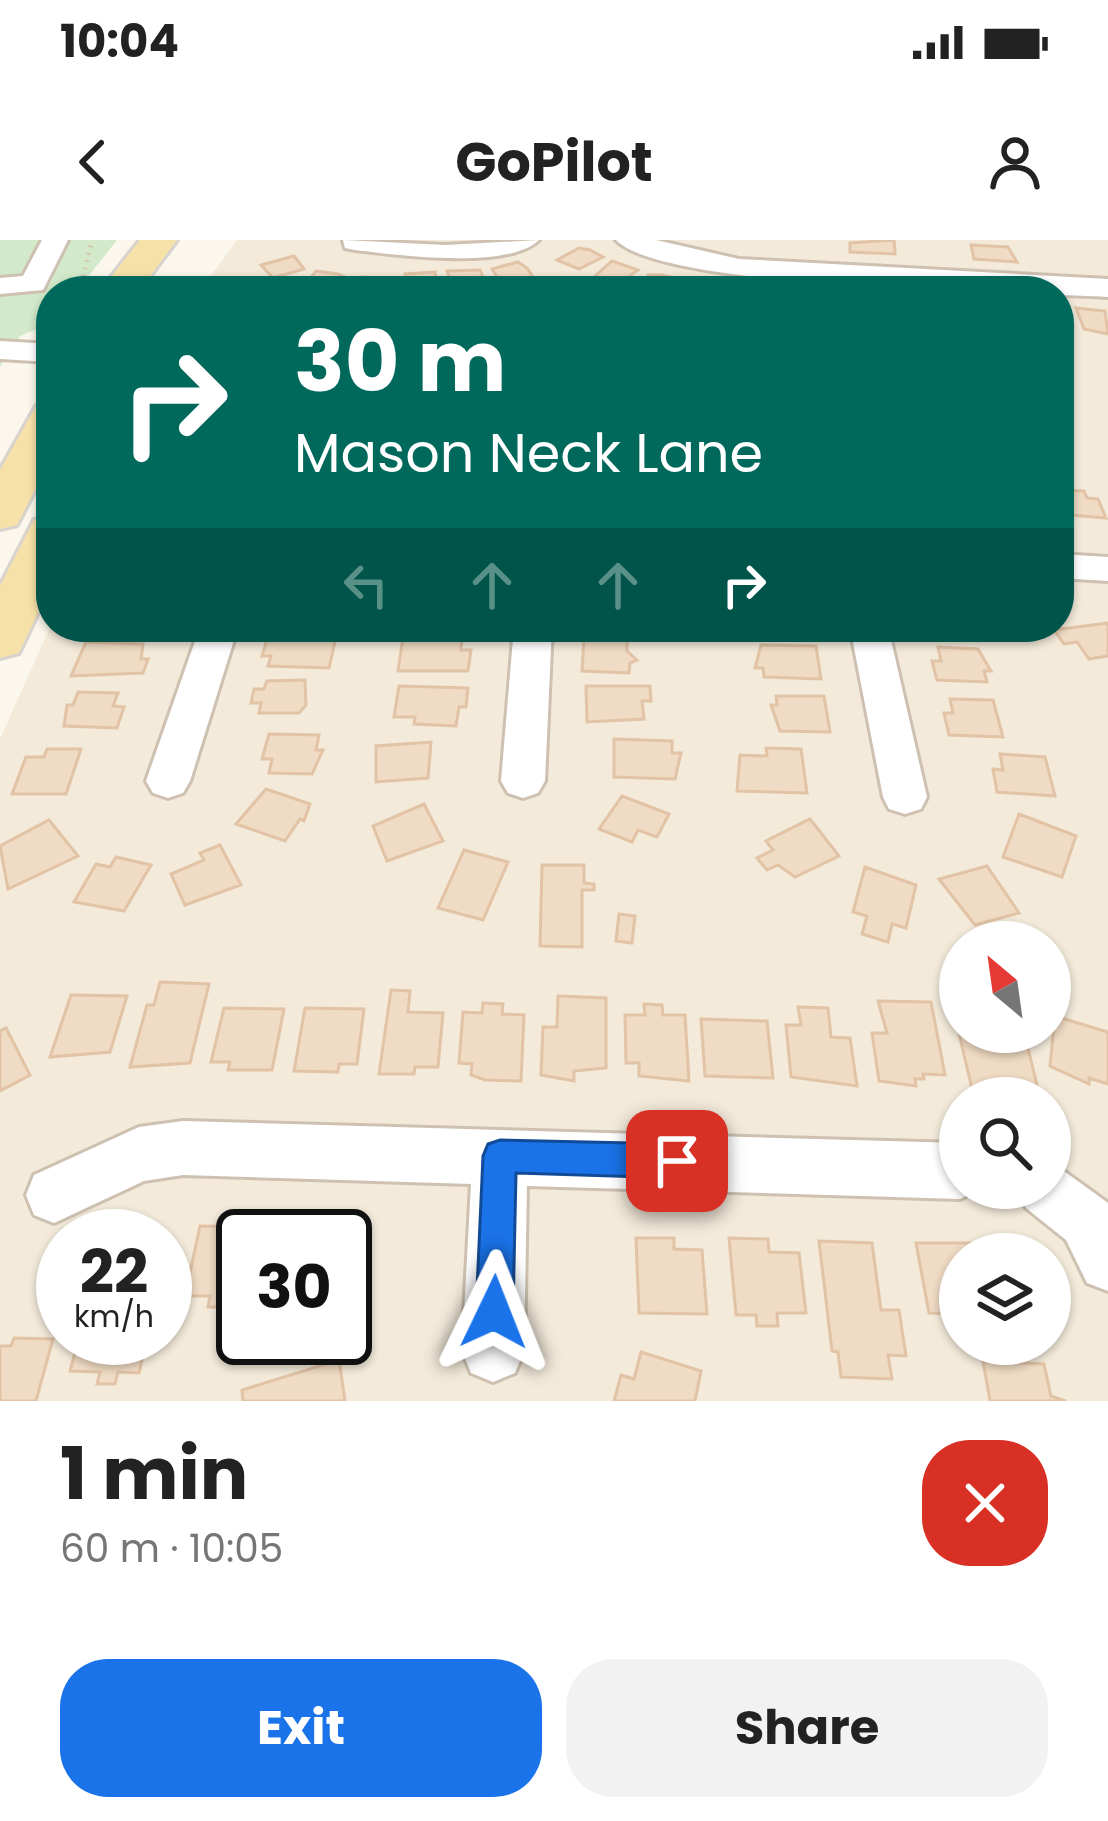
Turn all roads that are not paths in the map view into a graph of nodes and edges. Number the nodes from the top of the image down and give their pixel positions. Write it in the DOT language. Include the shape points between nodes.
graph roads {
  1 [pos="55,240"];
  2 [pos="526,240"];
  3 [pos="629,240"];
  4 [pos="935,240"];
  5 [pos="355,242"];
  6 [pos="176,246"];
  7 [pos="37,276"];
  8 [pos="138,276"];
  9 [pos="171,276"];
  10 [pos="841,276"];
  11 [pos="941,276"];
  12 [pos="36,278"];
  13 [pos="0,286"];
  14 [pos="1074,287"];
  15 [pos="1108,288"];
  16 [pos="0,350"];
  17 [pos="36,352"];
  18 [pos="36,444"];
  19 [pos="0,514"];
  20 [pos="36,563"];
  21 [pos="1074,567"];
  22 [pos="1108,569"];
  23 [pos="0,640"];
  24 [pos="214,642"];
  25 [pos="532,642"];
  26 [pos="872,642"];
  27 [pos="168,781"];
  28 [pos="523,781"];
  29 [pos="905,797"];
  30 [pos="500,1156"];
  31 [pos="939,1170"];
  32 [pos="54,1195"];
  33 [pos="493,1352"];
  1 -- 7 [label="street"];
  2 -- 5 [label="street" via="445,254"];
  3 -- 10 [label="street" via="685,258"];
  4 -- 11 [label="street"];
  6 -- 8 [label="main road"];
  6 -- 9 [label="main road"];
  12 -- 13 [label="street"];
  14 -- 15 [label="street"];
  16 -- 17 [label="street"];
  18 -- 19 [label="main road"];
  20 -- 23 [label="main road"];
  21 -- 22 [label="street"];
  24 -- 27 [label="street"];
  25 -- 28 [label="street"];
  26 -- 29 [label="street"];
  30 -- 31 [label="street"];
  30 -- 32 [label="street" via="183,1148 139,1154"];
  30 -- 33 [label="street"];
}
